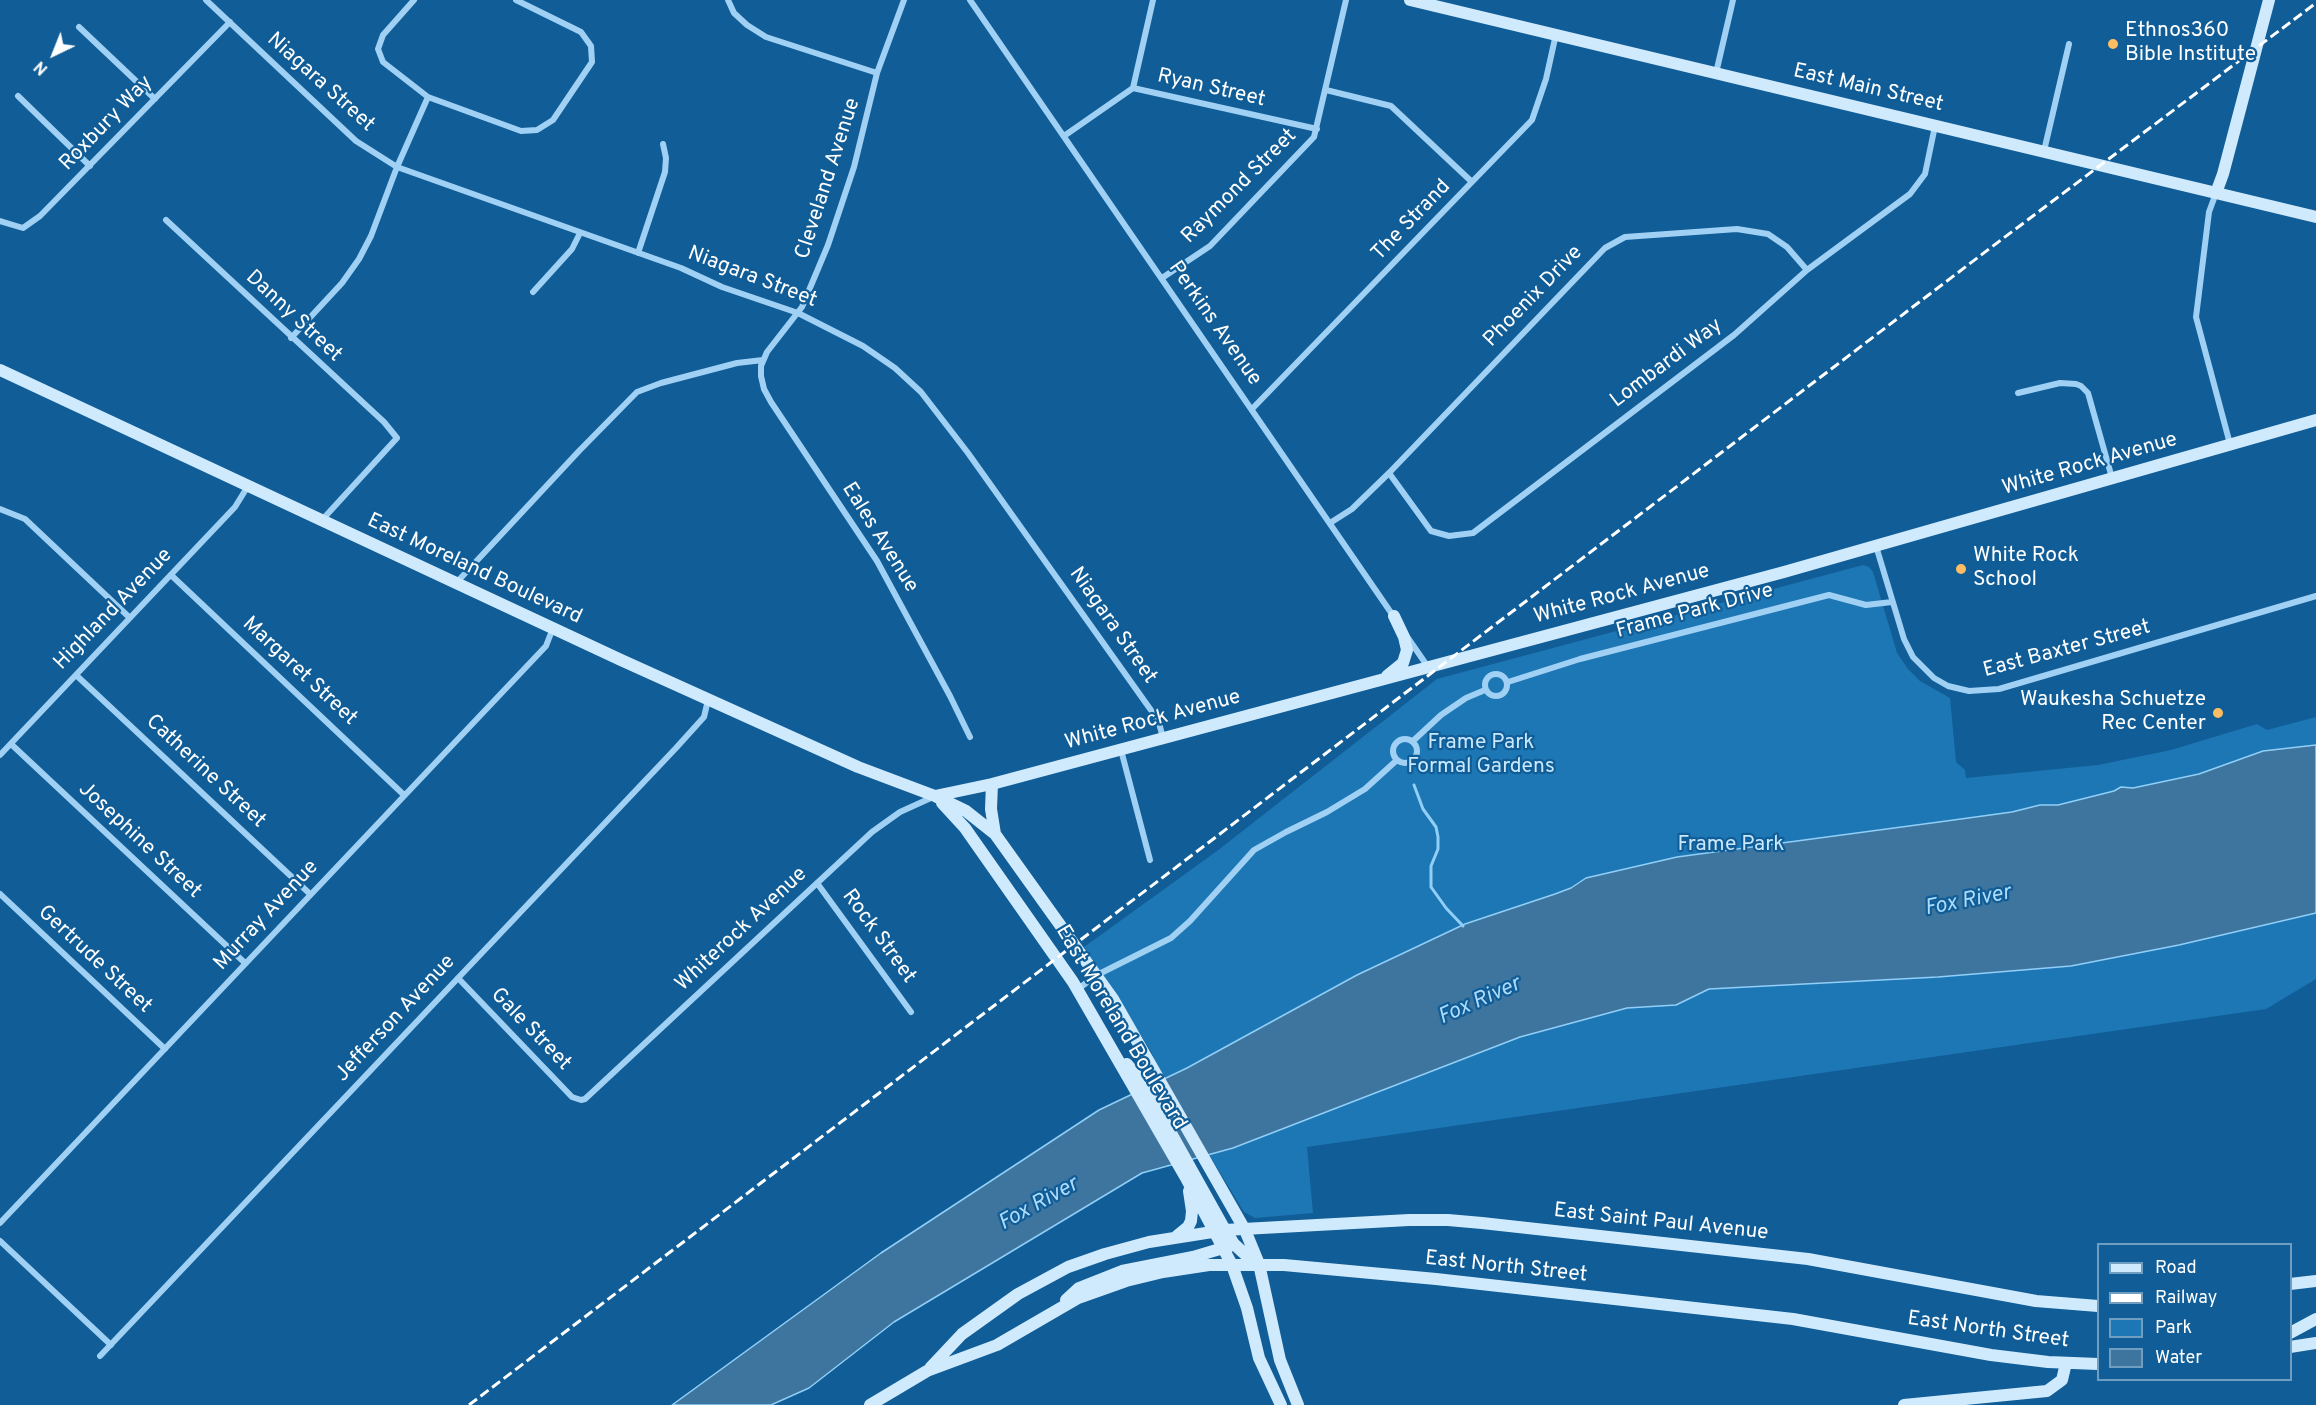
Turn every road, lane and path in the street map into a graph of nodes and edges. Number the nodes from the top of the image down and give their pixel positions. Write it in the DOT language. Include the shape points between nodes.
graph roads {
  1 [pos="206,0"];
  2 [pos="414,0"];
  3 [pos="516,0"];
  4 [pos="728,0"];
  5 [pos="904,0"];
  6 [pos="970,0"];
  7 [pos="1153,0"];
  8 [pos="1346,0"];
  9 [pos="1410,0"];
  10 [pos="1468,0"];
  11 [pos="1733,0"];
  12 [pos="2269,0"];
  13 [pos="1462,12"];
  14 [pos="230,22"];
  15 [pos="79,27"];
  16 [pos="1557,34"];
  17 [pos="2069,44"];
  18 [pos="877,73"];
  19 [pos="1716,73"];
  20 [pos="1133,88"];
  21 [pos="1326,90"];
  22 [pos="18,96"];
  23 [pos="428,96"];
  24 [pos="154,99"];
  25 [pos="1935,126"];
  26 [pos="1317,129"];
  27 [pos="1064,136"];
  28 [pos="663,144"];
  29 [pos="2044,151"];
  30 [pos="90,166"];
  31 [pos="398,167"];
  32 [pos="1472,182"];
  33 [pos="2216,193"];
  34 [pos="2316,217"];
  35 [pos="166,219"];
  36 [pos="0,221"];
  37 [pos="580,233"];
  38 [pos="638,253"];
  39 [pos="1808,270"];
  40 [pos="1162,278"];
  41 [pos="533,292"];
  42 [pos="798,313"];
  43 [pos="291,338"];
  44 [pos="763,360"];
  45 [pos="0,370"];
  46 [pos="2018,393"];
  47 [pos="1252,409"];
  48 [pos="2316,420"];
  49 [pos="2230,444"];
  50 [pos="1389,473"];
  51 [pos="2113,478"];
  52 [pos="248,485"];
  53 [pos="0,509"];
  54 [pos="322,520"];
  55 [pos="1330,523"];
  56 [pos="1876,546"];
  57 [pos="171,575"];
  58 [pos="456,583"];
  59 [pos="2316,596"];
  60 [pos="1892,602"];
  61 [pos="1394,616"];
  62 [pos="130,618"];
  63 [pos="553,628"];
  64 [pos="1428,667"];
  65 [pos="76,675"];
  66 [pos="1384,679"];
  67 [pos="1508,682"];
  68 [pos="1485,690"];
  69 [pos="708,700"];
  70 [pos="970,737"];
  71 [pos="1163,738"];
  72 [pos="1413,741"];
  73 [pos="0,743"];
  74 [pos="8,746"];
  75 [pos="1121,749"];
  76 [pos="0,755"];
  77 [pos="1397,760"];
  78 [pos="992,784"];
  79 [pos="404,795"];
  80 [pos="935,795"];
  81 [pos="995,834"];
  82 [pos="1150,860"];
  83 [pos="817,883"];
  84 [pos="1038,893"];
  85 [pos="0,894"];
  86 [pos="310,894"];
  87 [pos="1020,905"];
  88 [pos="245,963"];
  89 [pos="1097,975"];
  90 [pos="458,978"];
  91 [pos="1078,989"];
  92 [pos="911,1012"];
  93 [pos="165,1049"];
  94 [pos="581,1100"];
  95 [pos="1190,1176"];
  96 [pos="0,1223"];
  97 [pos="1245,1230"];
  98 [pos="1221,1231"];
  99 [pos="1174,1238"];
  100 [pos="0,1240"];
  101 [pos="1229,1246"];
  102 [pos="1232,1264"];
  103 [pos="1259,1264"];
  104 [pos="2316,1281"];
  105 [pos="2292,1284"];
  106 [pos="2097,1306"];
  107 [pos="1053,1312"];
  108 [pos="2316,1319"];
  109 [pos="2292,1332"];
  110 [pos="2316,1343"];
  111 [pos="111,1345"];
  112 [pos="2292,1347"];
  113 [pos="100,1356"];
  114 [pos="2066,1363"];
  115 [pos="2097,1364"];
  116 [pos="927,1371"];
  117 [pos="870,1405"];
  118 [pos="1281,1405"];
  119 [pos="1298,1405"];
  120 [pos="1904,1405"];
  1 -- 14 [label="street, Niagara Street"];
  2 -- 23 [label="street" via="383,35 378,49 383,62"];
  3 -- 23 [label="street" via="581,32 591,46 592,62 553,120 537,130 521,131"];
  4 -- 18 [label="street" via="734,13 766,37"];
  5 -- 18 [label="street, Cleveland Avenue"];
  6 -- 27 [label="street, Perkins Avenue"];
  7 -- 20 [label="street"];
  8 -- 21 [label="street, Raymond Street"];
  9 -- 13 [label="main road, East Main Street"];
  10 -- 13 [label="main road"];
  11 -- 19 [label="street"];
  12 -- 33 [label="main road"];
  13 -- 16 [label="main road, East Main Street"];
  14 -- 24 [label="street, Roxbury Way"];
  14 -- 31 [label="street, Niagara Street" via="356,141"];
  15 -- 24 [label="street"];
  16 -- 19 [label="main road, East Main Street"];
  16 -- 32 [label="street, The Strand" via="1532,120"];
  17 -- 29 [label="street"];
  18 -- 42 [label="street, Cleveland Avenue" via="868,119 840,212"];
  19 -- 25 [label="main road, East Main Street"];
  20 -- 26 [label="street, Ryan Street"];
  20 -- 27 [label="street"];
  21 -- 26 [label="street, Raymond Street"];
  21 -- 32 [label="street" via="1391,106"];
  22 -- 30 [label="street"];
  23 -- 31 [label="street"];
  24 -- 30 [label="street, Roxbury Way"];
  25 -- 29 [label="main road, East Main Street"];
  25 -- 39 [label="street, Lombardi Way" via="1925,174 1910,194"];
  26 -- 40 [label="street, Raymond Street" via="1299,154 1210,246"];
  27 -- 40 [label="street, Perkins Avenue"];
  28 -- 38 [label="street" via="665,172"];
  29 -- 33 [label="main road, East Main Street"];
  30 -- 36 [label="street, Roxbury Way" via="23,228"];
  31 -- 37 [label="street, Niagara Street"];
  31 -- 43 [label="street" via="359,259"];
  32 -- 47 [label="street, The Strand"];
  33 -- 34 [label="main road, East Main Street"];
  33 -- 49 [label="street" via="2209,212 2196,317"];
  35 -- 43 [label="street, Danny Street"];
  37 -- 38 [label="street, Niagara Street"];
  37 -- 41 [label="street" via="572,249"];
  38 -- 42 [label="street, Niagara Street"];
  39 -- 50 [label="street, Phoenix Drive" via="1787,247 1768,234 1737,229 1625,237 1586,265"];
  39 -- 50 [label="street, Lombardi Way" via="1734,335 1473,533 1449,536 1431,531"];
  40 -- 47 [label="street, Perkins Avenue"];
  42 -- 44 [label="street, Cleveland Avenue"];
  42 -- 71 [label="street, Niagara Street" via="863,346 921,392 1085,615 1153,713"];
  43 -- 54 [label="street, Danny Street" via="397,438"];
  44 -- 58 [label="street" via="737,363 637,393"];
  44 -- 70 [label="street, Eales Avenue" via="761,376 771,402 877,561"];
  45 -- 52 [label="main road, East Moreland Boulevard"];
  46 -- 51 [label="street" via="2060,383 2081,386 2088,393"];
  47 -- 55 [label="street, Perkins Avenue"];
  48 -- 49 [label="main road, White Rock Avenue"];
  49 -- 51 [label="main road, White Rock Avenue"];
  50 -- 55 [label="street, Phoenix Drive" via="1352,509"];
  51 -- 56 [label="main road, White Rock Avenue"];
  52 -- 54 [label="main road, East Moreland Boulevard"];
  52 -- 57 [label="street, Highland Avenue" via="235,507"];
  53 -- 62 [label="street" via="25,519"];
  54 -- 58 [label="main road, East Moreland Boulevard"];
  55 -- 61 [label="street, Perkins Avenue"];
  56 -- 60 [label="street, East Baxter Street"];
  56 -- 64 [label="main road, White Rock Avenue"];
  57 -- 62 [label="street, Highland Avenue"];
  57 -- 79 [label="street, Margaret Street"];
  58 -- 63 [label="main road, East Moreland Boulevard"];
  59 -- 60 [label="street, East Baxter Street" via="1981,692 1948,686 1920,666 1904,639"];
  60 -- 67 [label="street, Frame Park Drive" via="1866,605 1829,595 1580,659"];
  61 -- 64 [label="street, Perkins Avenue"];
  61 -- 66 [label="main road" via="1407,650 1402,663"];
  62 -- 65 [label="street, Highland Avenue"];
  63 -- 69 [label="main road, East Moreland Boulevard"];
  63 -- 79 [label="street, Murray Avenue" via="546,646"];
  64 -- 66 [label="main road, White Rock Avenue"];
  65 -- 74 [label="street, Highland Avenue"];
  65 -- 86 [label="street, Catherine Street"];
  66 -- 71 [label="main road, White Rock Avenue"];
  67 -- 68 [label="street, Frame Park Drive" via="1499,696 1490,696"];
  67 -- 68 [label="street, Frame Park Drive" via="1503,676 1492,675 1486,679"];
  68 -- 72 [label="street, Frame Park Drive" via="1441,715"];
  69 -- 80 [label="main road, East Moreland Boulevard" via="858,767"];
  69 -- 90 [label="street, Jefferson Avenue" via="704,717"];
  71 -- 75 [label="main road, White Rock Avenue"];
  72 -- 77 [label="street, Frame Park Drive" via="1404,739 1395,745"];
  72 -- 77 [label="street, Frame Park Drive" via="1417,750 1413,760"];
  73 -- 74 [label="street, Josephine Street"];
  74 -- 76 [label="street, Highland Avenue"];
  74 -- 88 [label="street, Josephine Street"];
  75 -- 78 [label="main road, White Rock Avenue"];
  75 -- 82 [label="street"];
  77 -- 89 [label="street, Frame Park Drive" via="1365,789 1254,850 1171,938"];
  78 -- 80 [label="main road, White Rock Avenue"];
  78 -- 81 [label="main road"];
  79 -- 86 [label="street, Murray Avenue"];
  80 -- 81 [label="main road, East Moreland Boulevard" via="966,811"];
  80 -- 83 [label="street, Whiterock Avenue" via="900,812 872,832"];
  80 -- 87 [label="main road, East Moreland Boulevard" via="965,828"];
  81 -- 84 [label="main road, East Moreland Boulevard"];
  83 -- 92 [label="street, Rock Street"];
  83 -- 94 [label="street, Whiterock Avenue"];
  84 -- 87 [label="main road"];
  84 -- 89 [label="main road, East Moreland Boulevard"];
  85 -- 93 [label="street, Gertrude Street"];
  86 -- 88 [label="street, Murray Avenue"];
  87 -- 91 [label="main road, East Moreland Boulevard"];
  88 -- 93 [label="street, Murray Avenue"];
  89 -- 91 [label="street, Frame Park Drive"];
  89 -- 97 [label="main road, East Moreland Boulevard"];
  90 -- 94 [label="street, Gale Street" via="572,1097"];
  90 -- 111 [label="street, Jefferson Avenue"];
  91 -- 95 [label="main road, East Moreland Boulevard" via="1110,1045 1139,1085"];
  93 -- 96 [label="street, Murray Avenue"];
  95 -- 98 [label="main road, East Moreland Boulevard"];
  95 -- 99 [label="main road" via="1191,1221"];
  97 -- 98 [label="main road, East Saint Paul Avenue"];
  97 -- 101 [label="main road"];
  97 -- 103 [label="main road, East Moreland Boulevard"];
  97 -- 106 [label="main road, East Saint Paul Avenue" via="1449,1220 1808,1259 2036,1301"];
  98 -- 99 [label="main road, East North Street"];
  98 -- 101 [label="main road, East Moreland Boulevard"];
  99 -- 116 [label="main road, East North Street" via="1068,1267 980,1319"];
  100 -- 111 [label="street"];
  101 -- 102 [label="main road, East Moreland Boulevard"];
  101 -- 103 [label="main road"];
  101 -- 107 [label="main road" via="1122,1271 1079,1288"];
  102 -- 103 [label="main road, East North Street"];
  102 -- 107 [label="main road, East North Street" via="1182,1268 1126,1281"];
  102 -- 118 [label="main road, East Moreland Boulevard" via="1259,1358"];
  103 -- 114 [label="main road, East North Street" via="1436,1279 1794,1319 1991,1354"];
  103 -- 119 [label="main road, East Moreland Boulevard" via="1280,1360"];
  104 -- 105 [label="main road"];
  107 -- 116 [label="main road, East North Street" via="997,1345"];
  108 -- 109 [label="main road"];
  110 -- 112 [label="main road"];
  111 -- 113 [label="street, Jefferson Avenue"];
  114 -- 115 [label="main road, East North Street"];
  114 -- 120 [label="main road" via="2062,1380 2047,1391"];
  116 -- 117 [label="main road, East North Street"];
}
